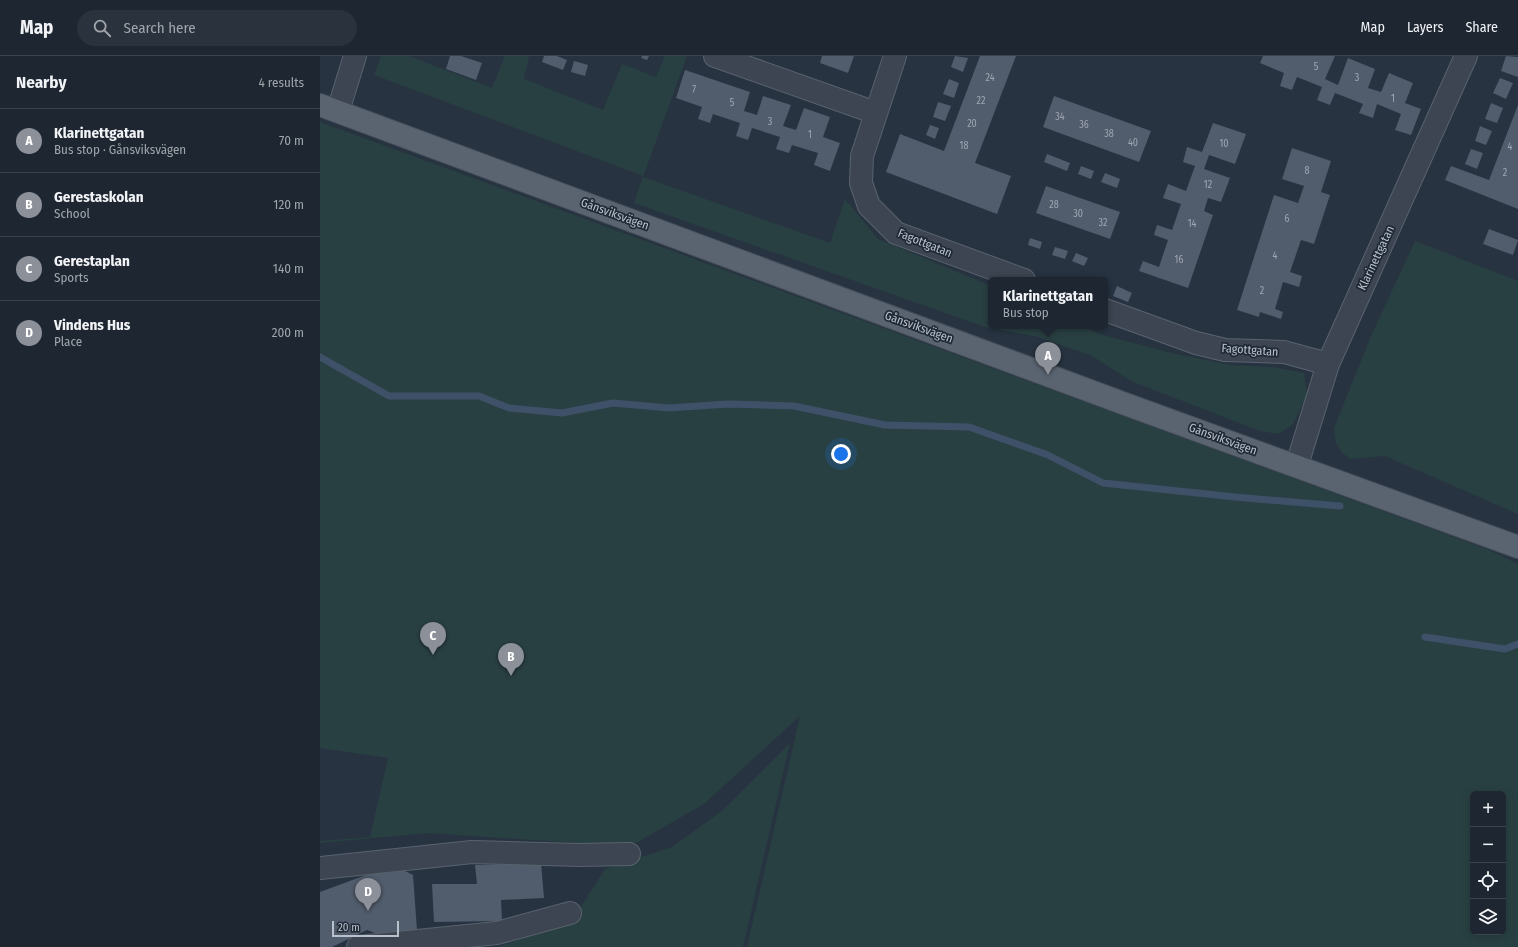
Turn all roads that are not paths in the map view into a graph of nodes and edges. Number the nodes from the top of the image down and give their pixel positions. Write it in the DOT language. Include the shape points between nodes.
graph roads {
  1 [pos="355,56"];
  2 [pos="715,56"];
  3 [pos="895,56"];
  4 [pos="1466,56"];
  5 [pos="329,108"];
  6 [pos="876,113"];
  7 [pos="1016,277"];
  8 [pos="1108,311"];
  9 [pos="1328,364"];
  10 [pos="1297,465"];
  11 [pos="1518,546"];
  12 [pos="629,854"];
  13 [pos="320,868"];
  14 [pos="570,913"];
  15 [pos="358,947"];
  1 -- 5 [label="street"];
  2 -- 6 [label="street"];
  3 -- 6 [label="street, Fagottgatan"];
  4 -- 9 [label="street, Klarinettgatan"];
  5 -- 10 [label="main road, Gånsviksvägen" via="1128,405"];
  6 -- 7 [label="street, Fagottgatan" via="862,156 861,183 869,206 896,233"];
  8 -- 9 [label="street, Fagottgatan" via="1196,343 1225,350 1284,352"];
  9 -- 10 [label="street, Klarinettgatan"];
  10 -- 11 [label="main road, Gånsviksvägen"];
  12 -- 13 [label="street" via="579,856 472,852"];
  14 -- 15 [label="street" via="497,933"];
}
